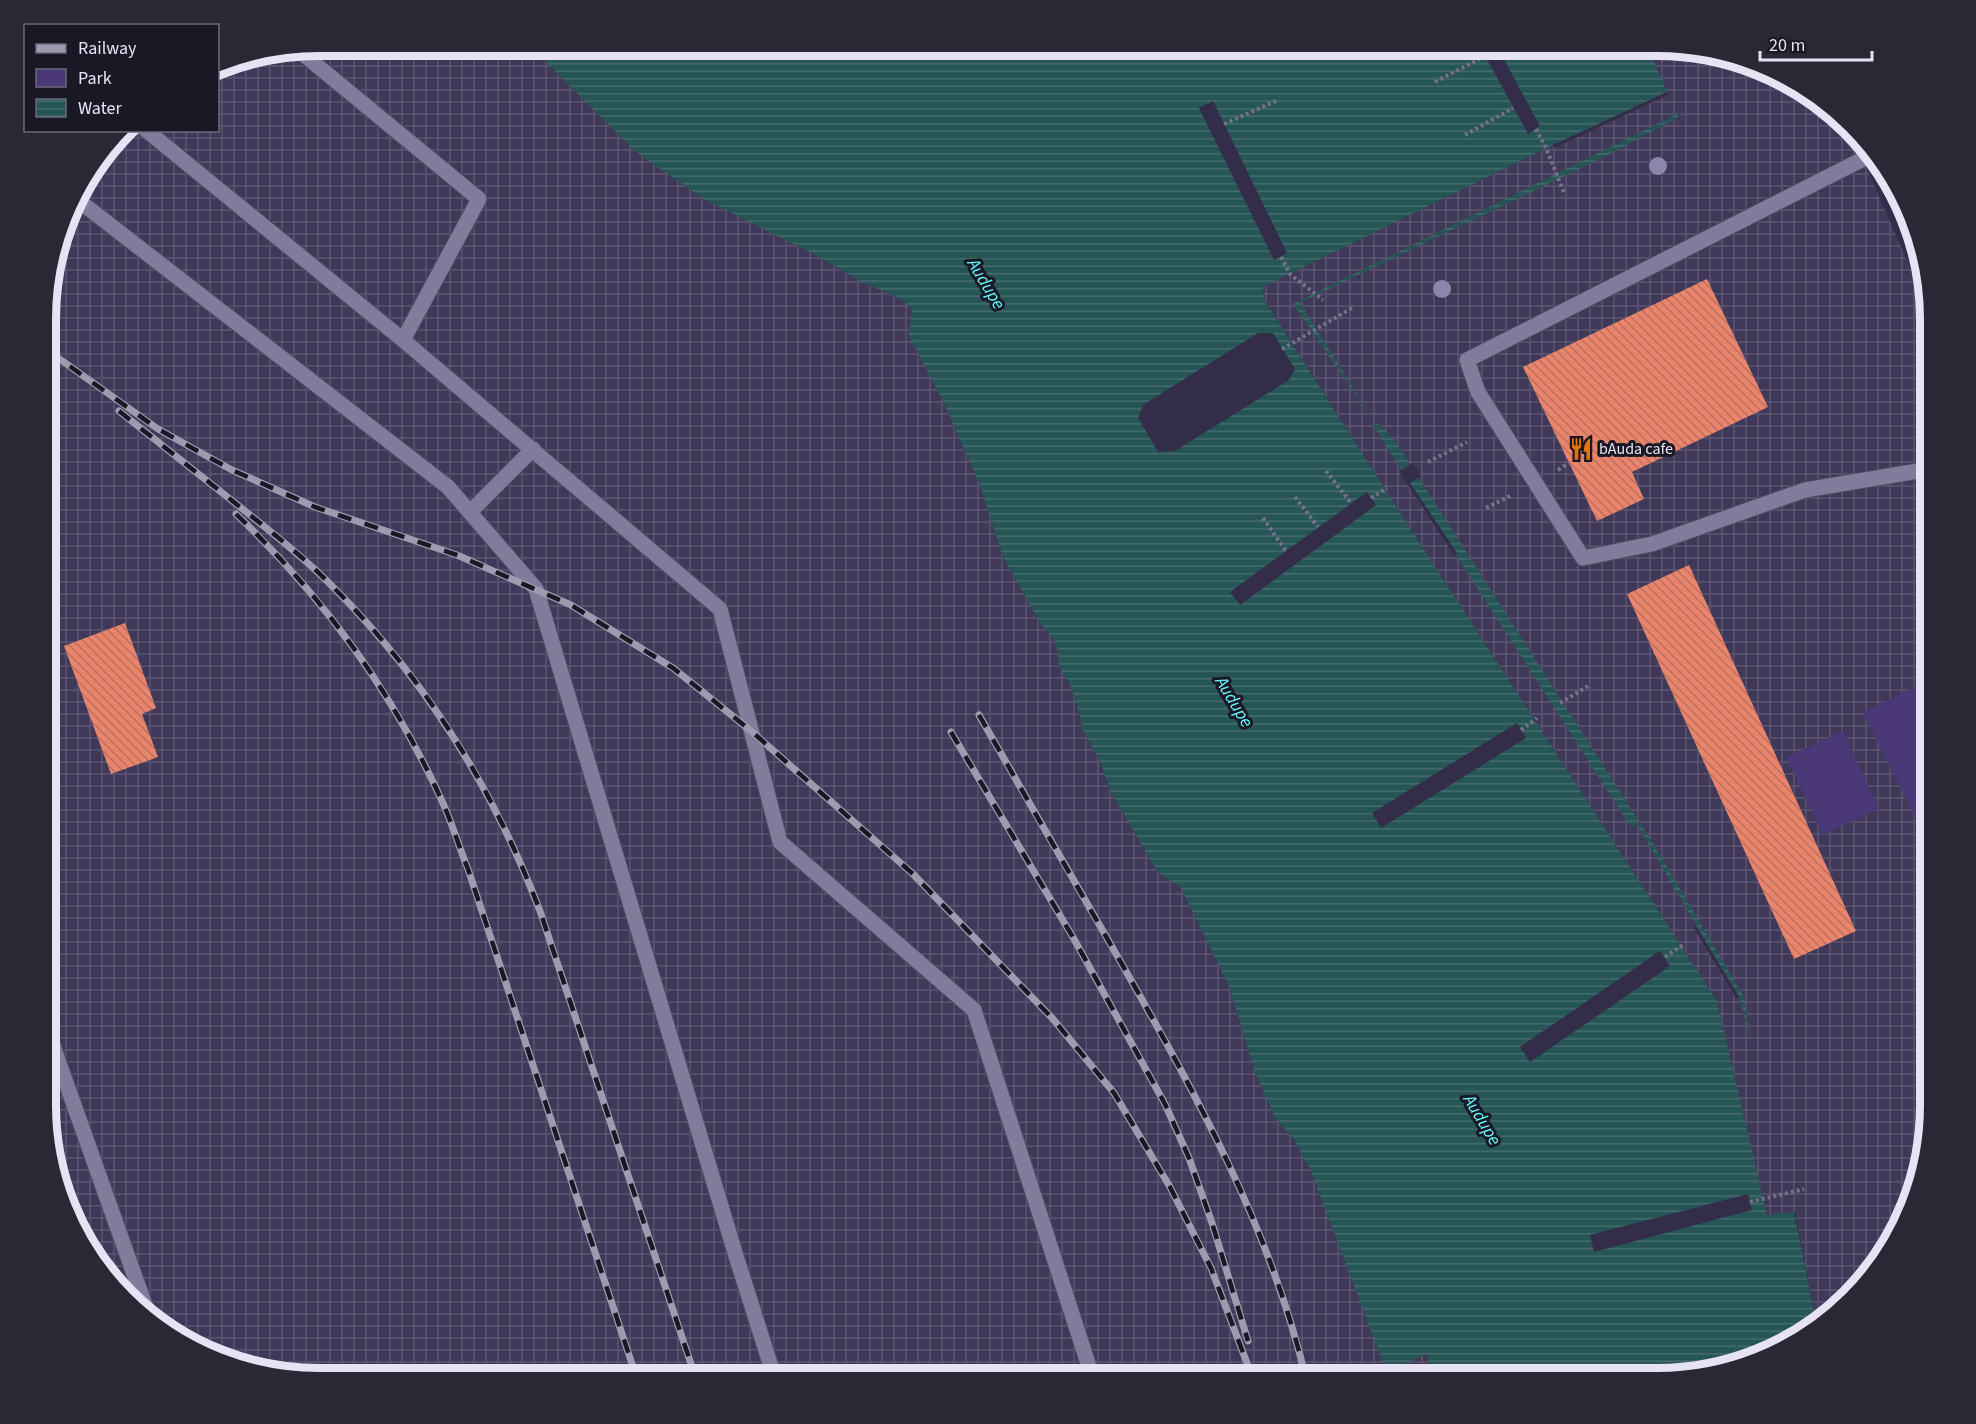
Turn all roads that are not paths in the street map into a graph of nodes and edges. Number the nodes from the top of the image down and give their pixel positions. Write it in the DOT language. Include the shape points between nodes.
graph roads {
  1 [pos="305,56"];
  2 [pos="148,132"];
  3 [pos="1866,158"];
  4 [pos="83,203"];
  5 [pos="403,339"];
  6 [pos="533,449"];
  7 [pos="1920,471"];
  8 [pos="471,511"];
  9 [pos="56,1054"];
  10 [pos="144,1302"];
  11 [pos="772,1368"];
  12 [pos="1089,1368"];
  1 -- 5 [label="lane" via="479,199"];
  2 -- 5 [label="lane"];
  3 -- 7 [label="lane" via="1467,360 1478,392 1583,558 1652,544 1805,490"];
  4 -- 8 [label="lane" via="448,487"];
  5 -- 6 [label="lane"];
  6 -- 8 [label="lane"];
  6 -- 12 [label="lane" via="720,609 780,842 974,1010"];
  8 -- 11 [label="lane" via="536,590"];
  9 -- 10 [label="lane"];
}
